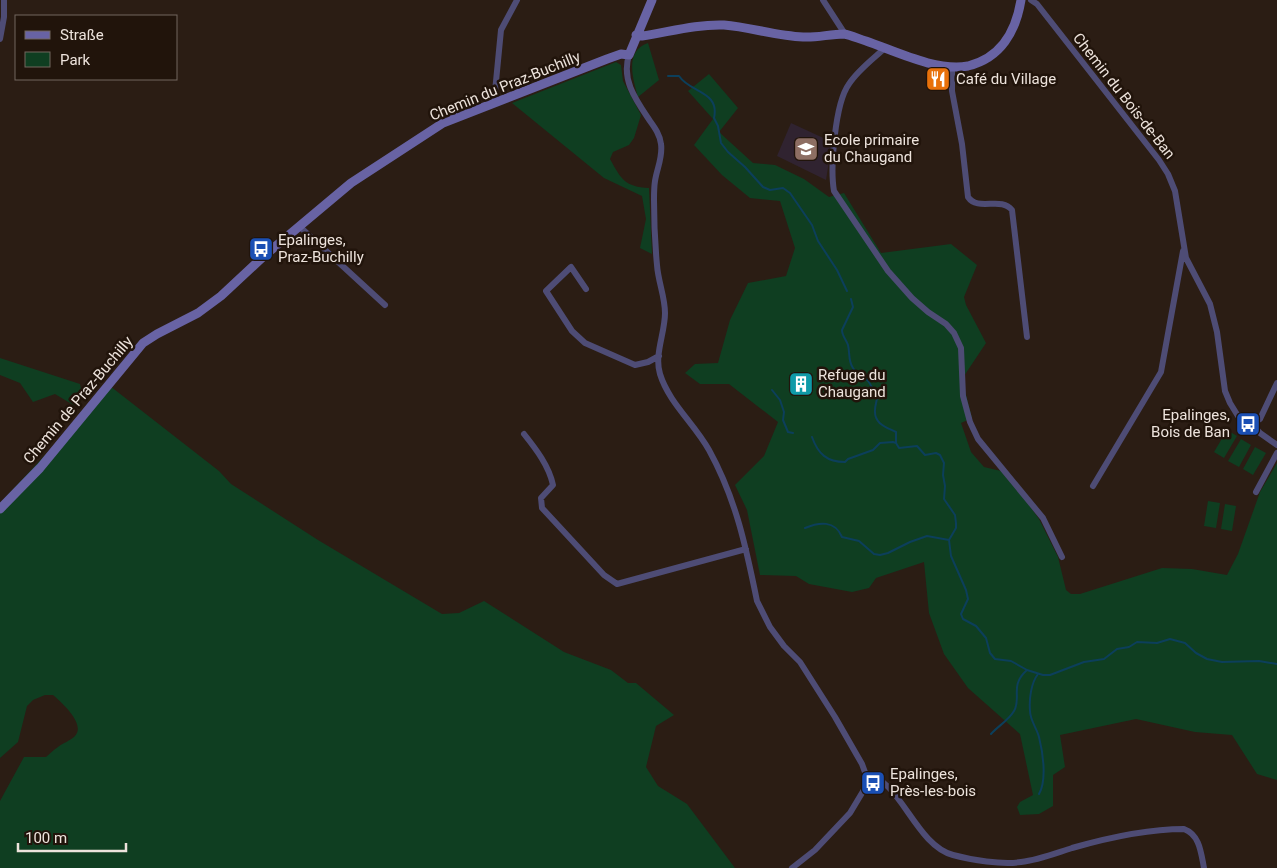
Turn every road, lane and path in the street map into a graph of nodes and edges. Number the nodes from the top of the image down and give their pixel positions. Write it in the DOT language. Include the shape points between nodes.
graph roads {
  1 [pos="4,0"];
  2 [pos="516,0"];
  3 [pos="652,0"];
  4 [pos="823,0"];
  5 [pos="1021,0"];
  6 [pos="1031,0"];
  7 [pos="844,34"];
  8 [pos="636,35"];
  9 [pos="0,39"];
  10 [pos="885,48"];
  11 [pos="629,55"];
  12 [pos="952,67"];
  13 [pos="494,102"];
  14 [pos="299,226"];
  15 [pos="1184,247"];
  16 [pos="586,289"];
  17 [pos="385,305"];
  18 [pos="186,320"];
  19 [pos="1027,337"];
  20 [pos="659,356"];
  21 [pos="1277,383"];
  22 [pos="1252,424"];
  23 [pos="524,434"];
  24 [pos="1277,445"];
  25 [pos="1277,453"];
  26 [pos="1093,486"];
  27 [pos="1256,492"];
  28 [pos="0,509"];
  29 [pos="746,549"];
  30 [pos="1062,557"];
  31 [pos="866,775"];
  32 [pos="792,868"];
  33 [pos="1204,868"];
  1 -- 9 [label="street"];
  2 -- 13 [label="street" via="502,30"];
  3 -- 8 [label="street"];
  4 -- 7 [label="street"];
  5 -- 12 [label="street" via="1014,29 998,49 968,66"];
  6 -- 15 [label="street, Chemin du Bois-de-Ban" via="1168,174 1180,213"];
  7 -- 8 [label="street" via="800,37 716,25"];
  7 -- 10 [label="street"];
  8 -- 11 [label="street"];
  10 -- 12 [label="street"];
  10 -- 30 [label="street" via="852,79 843,96 836,133 834,191 888,271 912,298 954,333 960,348 963,396 978,439 1043,518"];
  11 -- 13 [label="street, Chemin du Praz-Buchilly" via="621,54"];
  11 -- 20 [label="street" via="626,72 630,90 656,131 662,152 654,200 657,265 665,311"];
  12 -- 19 [label="street" via="952,91 968,197 977,204 1002,203 1012,210"];
  13 -- 14 [label="street, Chemin du Praz-Buchilly" via="443,123 350,183"];
  14 -- 17 [label="street"];
  14 -- 18 [label="street, Chemin du Praz-Buchilly" via="221,296"];
  15 -- 22 [label="street, Chemin du Bois-de-Ban" via="1190,268 1210,304 1225,392 1242,420"];
  15 -- 26 [label="street, Chemin du Bois-de-Ban" via="1161,372"];
  16 -- 20 [label="street" via="572,267 546,291 572,331 585,343 629,364 644,364"];
  18 -- 28 [label="street, Chemin de Praz-Buchilly" via="157,334 135,351 40,468"];
  20 -- 29 [label="street" via="665,388 708,448 720,471 738,516"];
  21 -- 22 [label="street" via="1260,419"];
  22 -- 24 [label="street, Chemin du Bois-de-Ban"];
  23 -- 29 [label="street" via="551,476 553,486 541,498 542,508 604,575 617,584"];
  25 -- 27 [label="street"];
  29 -- 31 [label="street" via="762,612 784,646 800,662"];
  31 -- 32 [label="street" via="865,788 850,813 815,850"];
  31 -- 33 [label="street" via="890,789 932,842 952,855 1021,862 1109,838 1184,829 1196,839"];
}
